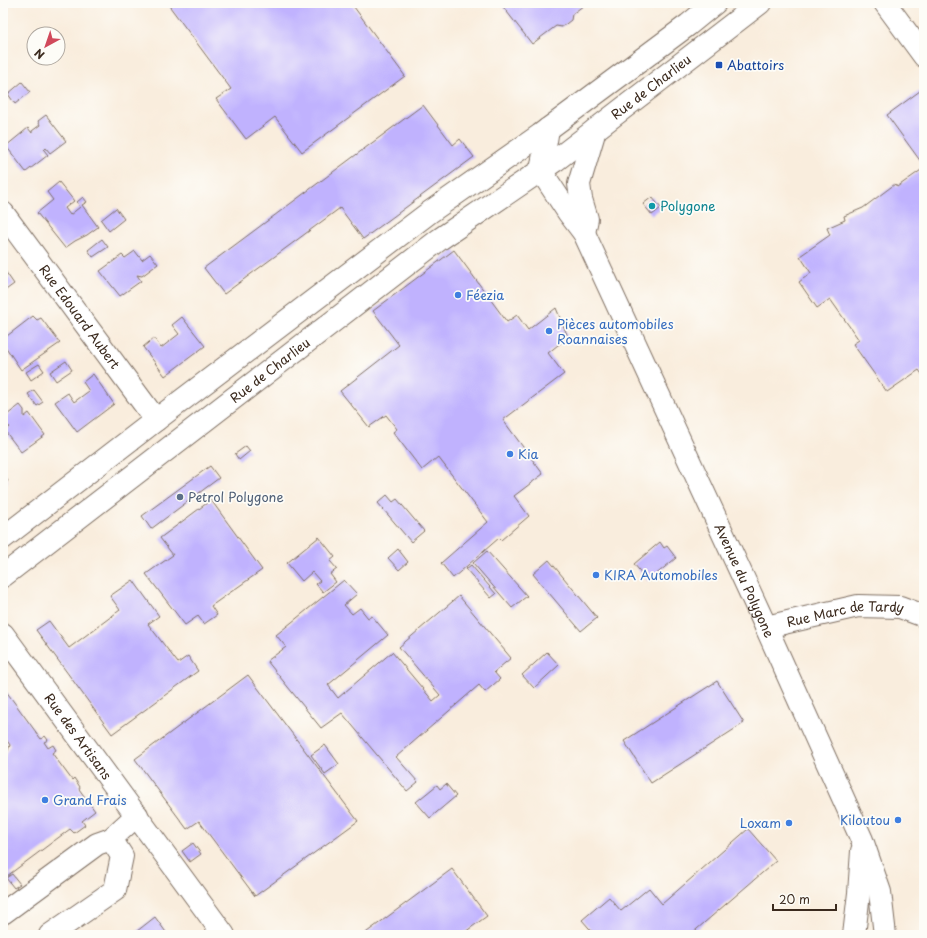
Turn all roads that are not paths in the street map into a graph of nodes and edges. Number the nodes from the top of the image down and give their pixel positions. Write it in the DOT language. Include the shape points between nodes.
graph roads {
  1 [pos="715,3"];
  2 [pos="760,3"];
  3 [pos="885,3"];
  4 [pos="924,56"];
  5 [pos="548,129"];
  6 [pos="595,130"];
  7 [pos="510,156"];
  8 [pos="541,170"];
  9 [pos="3,213"];
  10 [pos="584,232"];
  11 [pos="156,420"];
  12 [pos="3,538"];
  13 [pos="3,576"];
  14 [pos="924,616"];
  15 [pos="766,628"];
  16 [pos="3,634"];
  17 [pos="10,657"];
  18 [pos="136,815"];
  19 [pos="111,839"];
  20 [pos="862,840"];
  21 [pos="3,913"];
  22 [pos="50,935"];
  23 [pos="224,935"];
  24 [pos="854,935"];
  25 [pos="885,935"];
  1 -- 5 [label="street, Rue de Charlieu"];
  2 -- 6 [label="street, Rue de Charlieu"];
  3 -- 4 [label="street"];
  5 -- 7 [label="street, Rue de Charlieu"];
  5 -- 8 [label="street"];
  6 -- 8 [label="street, Rue de Charlieu"];
  6 -- 10 [label="street, Avenue du Polygone" via="579,184 580,199 587,219"];
  7 -- 8 [label="street" via="527,160"];
  7 -- 11 [label="street, Rue de Charlieu" via="430,212"];
  8 -- 10 [label="street, Avenue du Polygone"];
  8 -- 13 [label="street, Rue de Charlieu" via="440,239"];
  9 -- 11 [label="street, Rue Edouard Aubert"];
  10 -- 15 [label="street, Avenue du Polygone"];
  11 -- 12 [label="street, Rue de Charlieu"];
  14 -- 15 [label="street, Rue Marc de Tardy" via="900,607 858,606"];
  15 -- 20 [label="street, Avenue du Polygone"];
  16 -- 17 [label="street, Rue des Artisans"];
  17 -- 18 [label="street, Rue des Artisans"];
  18 -- 19 [label="street"];
  18 -- 23 [label="street, Rue des Artisans"];
  19 -- 21 [label="street" via="97,844"];
  19 -- 22 [label="street" via="122,856 115,890"];
  20 -- 24 [label="street"];
  20 -- 25 [label="street, Avenue du Polygone" via="880,892"];
}
